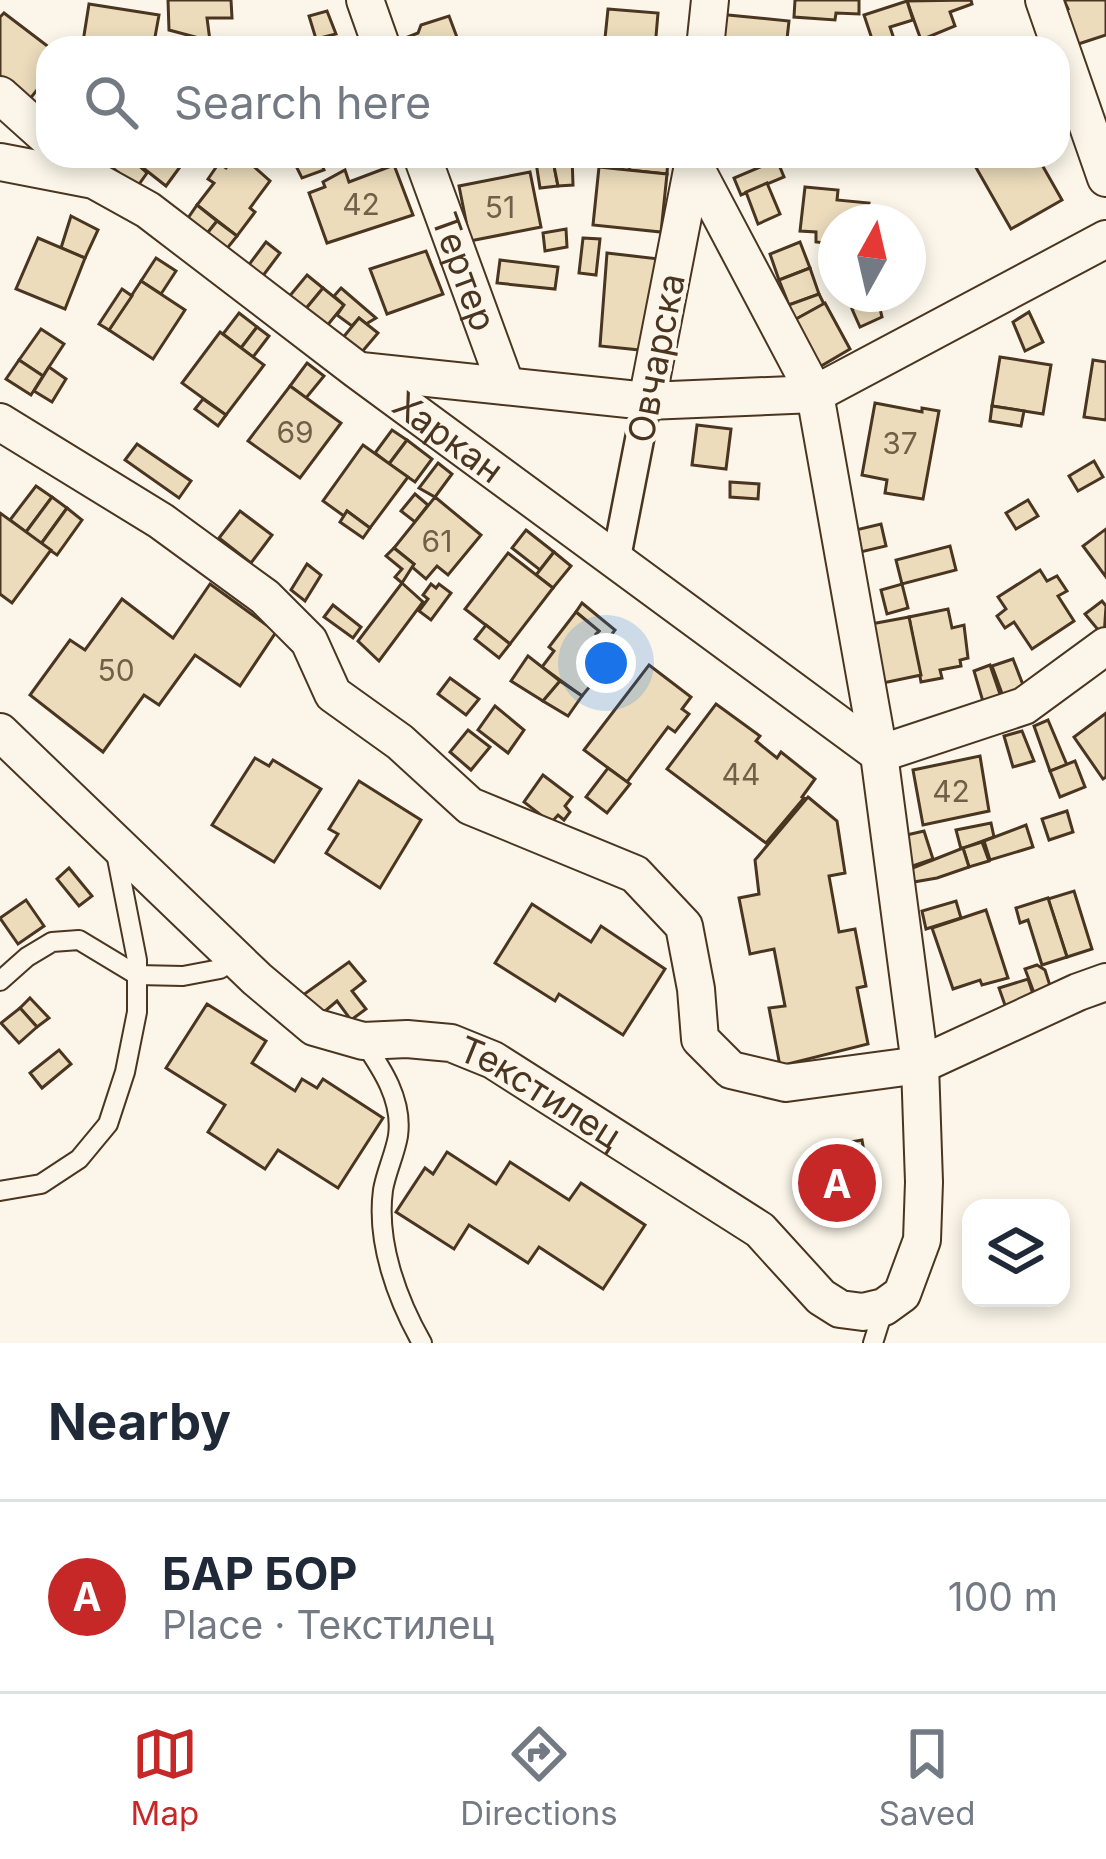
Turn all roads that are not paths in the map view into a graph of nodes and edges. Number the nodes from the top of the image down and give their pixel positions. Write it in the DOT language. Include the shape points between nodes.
graph roads {
  1 [pos="364,0"];
  2 [pos="710,0"];
  3 [pos="1044,0"];
  4 [pos="378,36"];
  5 [pos="706,36"];
  6 [pos="1057,36"];
  7 [pos="1070,75"];
  8 [pos="0,95"];
  9 [pos="36,127"];
  10 [pos="0,162"];
  11 [pos="36,165"];
  12 [pos="81,168"];
  13 [pos="426,168"];
  14 [pos="693,168"];
  15 [pos="698,168"];
  16 [pos="1106,178"];
  17 [pos="1106,239"];
  18 [pos="357,370"];
  19 [pos="506,386"];
  20 [pos="815,394"];
  21 [pos="647,401"];
  22 [pos="0,422"];
  23 [pos="616,560"];
  24 [pos="1106,646"];
  25 [pos="0,732"];
  26 [pos="879,754"];
  27 [pos="113,839"];
  28 [pos="235,958"];
  29 [pos="137,975"];
  30 [pos="0,981"];
  31 [pos="1106,982"];
  32 [pos="363,1041"];
  33 [pos="920,1065"];
  34 [pos="0,1191"];
  35 [pos="884,1307"];
  36 [pos="422,1343"];
  37 [pos="872,1343"];
  1 -- 4 [label="street"];
  2 -- 5 [label="street"];
  3 -- 6 [label="street"];
  7 -- 16 [label="street"];
  8 -- 9 [label="street"];
  10 -- 11 [label="street, Харкан"];
  12 -- 18 [label="street, Харкан"];
  13 -- 19 [label="street, Тертер"];
  14 -- 21 [label="street, Овчарска"];
  15 -- 20 [label="street"];
  17 -- 20 [label="street"];
  18 -- 19 [label="street"];
  18 -- 23 [label="street, Харкан"];
  19 -- 21 [label="street"];
  20 -- 21 [label="street"];
  20 -- 26 [label="street"];
  21 -- 23 [label="street, Овчарска"];
  22 -- 33 [label="street" via="265,597 308,641 333,694 470,806 634,874 684,926 700,1039 731,1070 786,1083"];
  23 -- 26 [label="street, Харкан"];
  24 -- 26 [label="street" via="1024,706"];
  25 -- 27 [label="street, Текстилец"];
  26 -- 33 [label="street"];
  27 -- 28 [label="street, Текстилец"];
  27 -- 29 [label="lane"];
  28 -- 29 [label="lane" via="183,976"];
  28 -- 32 [label="street, Текстилец" via="314,1027"];
  29 -- 30 [label="lane" via="79,940 52,942"];
  29 -- 34 [label="lane" via="133,1032 108,1124 79,1159 41,1184"];
  31 -- 33 [label="street"];
  32 -- 35 [label="street, Текстилец" via="451,1043 493,1060 760,1231 839,1309"];
  32 -- 36 [label="lane" via="396,1100 382,1227 387,1260"];
  33 -- 35 [label="street" via="922,1240 902,1294"];
  35 -- 37 [label="lane"];
}
